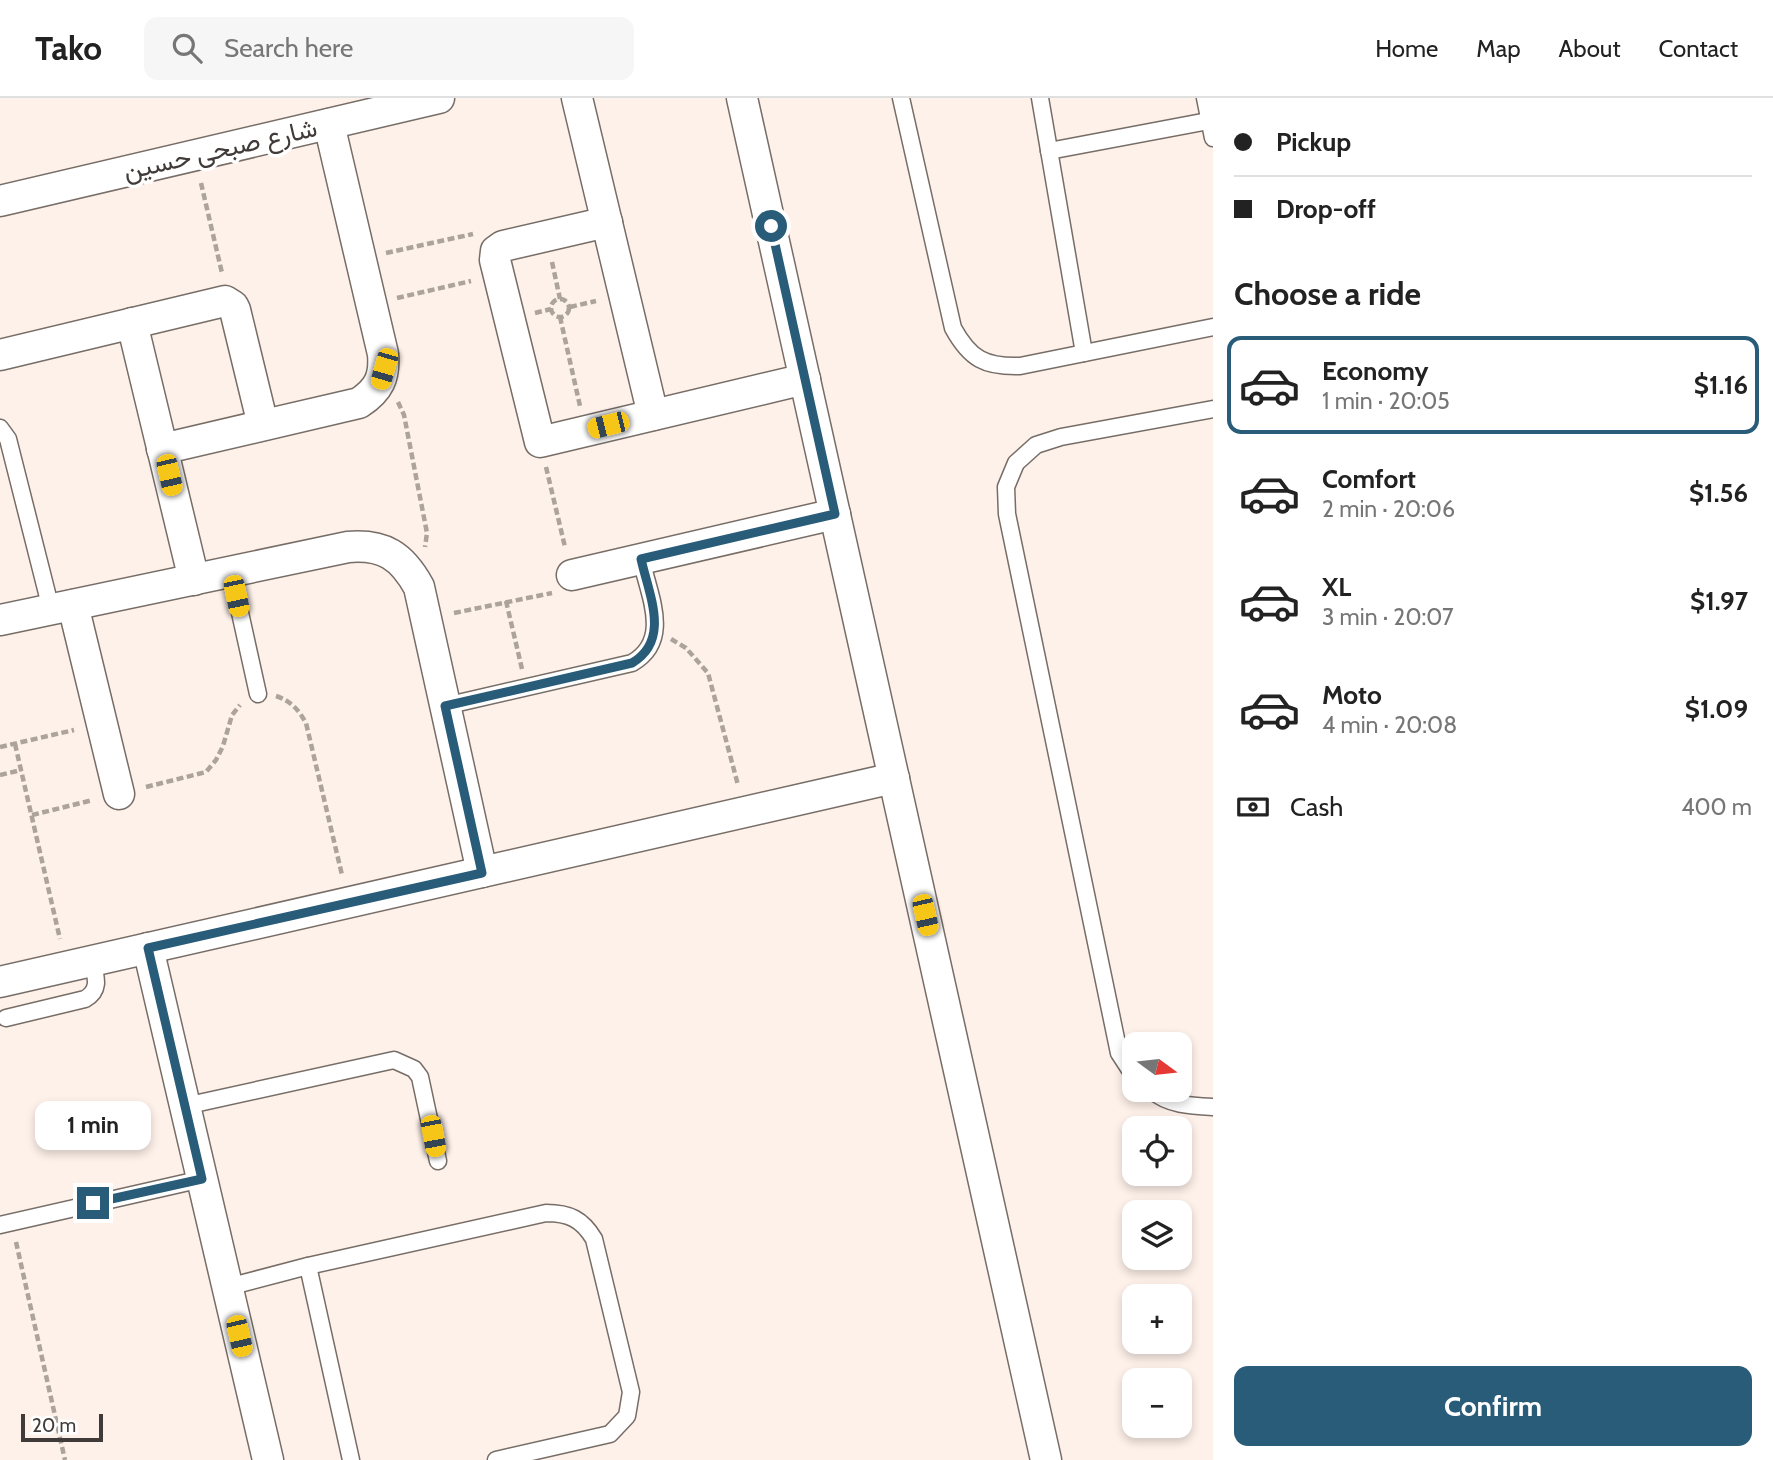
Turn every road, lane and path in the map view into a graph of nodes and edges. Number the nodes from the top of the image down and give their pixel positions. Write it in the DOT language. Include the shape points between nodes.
graph roads {
  1 [pos="439,98"];
  2 [pos="577,98"];
  3 [pos="742,98"];
  4 [pos="901,98"];
  5 [pos="1040,98"];
  6 [pos="1205,98"];
  7 [pos="1211,120"];
  8 [pos="328,124"];
  9 [pos="1213,138"];
  10 [pos="1049,151"];
  11 [pos="194,155"];
  12 [pos="0,201"];
  13 [pos="607,222"];
  14 [pos="546,236"];
  15 [pos="361,259"];
  16 [pos="501,260"];
  17 [pos="560,299"];
  18 [pos="229,303"];
  19 [pos="372,305"];
  20 [pos="560,317"];
  21 [pos="132,323"];
  22 [pos="1213,327"];
  23 [pos="1084,353"];
  24 [pos="0,355"];
  25 [pos="805,379"];
  26 [pos="380,384"];
  27 [pos="1213,409"];
  28 [pos="653,415"];
  29 [pos="262,425"];
  30 [pos="0,428"];
  31 [pos="586,431"];
  32 [pos="540,442"];
  33 [pos="162,449"];
  34 [pos="835,514"];
  35 [pos="641,559"];
  36 [pos="410,571"];
  37 [pos="231,572"];
  38 [pos="572,575"];
  39 [pos="194,580"];
  40 [pos="506,601"];
  41 [pos="62,607"];
  42 [pos="426,619"];
  43 [pos="0,620"];
  44 [pos="655,634"];
  45 [pos="526,687"];
  46 [pos="258,694"];
  47 [pos="445,706"];
  48 [pos="102,723"];
  49 [pos="15,744"];
  50 [pos="0,747"];
  51 [pos="21,770"];
  52 [pos="0,775"];
  53 [pos="894,778"];
  54 [pos="119,794"];
  55 [pos="745,813"];
  56 [pos="32,815"];
  57 [pos="482,873"];
  58 [pos="349,903"];
  59 [pos="148,948"];
  60 [pos="80,964"];
  61 [pos="0,982"];
  62 [pos="6,1018"];
  63 [pos="1122,1058"];
  64 [pos="1173,1102"];
  65 [pos="185,1106"];
  66 [pos="1213,1107"];
  67 [pos="438,1161"];
  68 [pos="202,1179"];
  69 [pos="6,1223"];
  70 [pos="308,1266"];
  71 [pos="228,1287"];
  72 [pos="65,1460"];
  73 [pos="268,1460"];
  74 [pos="351,1460"];
  75 [pos="496,1460"];
  76 [pos="1046,1460"];
  1 -- 8 [label="street, شارع صبحى حسين"];
  2 -- 13 [label="street"];
  3 -- 25 [label="street"];
  4 -- 23 [label="lane" via="953,328 963,347 979,360 999,367"];
  5 -- 10 [label="lane"];
  6 -- 7 [label="lane"];
  7 -- 9 [label="lane"];
  7 -- 10 [label="lane"];
  8 -- 11 [label="street, شارع صبحى حسين"];
  8 -- 15 [label="street"];
  10 -- 23 [label="lane"];
  11 -- 12 [label="street, شارع صبحى حسين"];
  11 -- 18 [label="path"];
  13 -- 14 [label="street"];
  13 -- 28 [label="street"];
  14 -- 16 [label="street"];
  14 -- 17 [label="path"];
  15 -- 16 [label="path" via="484,232 499,238"];
  15 -- 19 [label="street"];
  16 -- 19 [label="path"];
  16 -- 32 [label="street"];
  17 -- 20 [label="path" via="551,309"];
  17 -- 20 [label="path" via="570,307"];
  18 -- 21 [label="street"];
  18 -- 29 [label="street" via="235,310"];
  19 -- 26 [label="street" via="383,354"];
  20 -- 31 [label="path"];
  21 -- 24 [label="street"];
  21 -- 33 [label="street"];
  22 -- 23 [label="lane"];
  25 -- 28 [label="street"];
  25 -- 34 [label="street"];
  26 -- 29 [label="street" via="359,402"];
  26 -- 36 [label="path" via="404,415 427,533 420,560"];
  27 -- 63 [label="lane" via="1036,445 1016,463 1006,487 1007,514"];
  28 -- 31 [label="street"];
  29 -- 33 [label="street"];
  30 -- 41 [label="lane" via="8,439"];
  31 -- 32 [label="street"];
  32 -- 38 [label="path"];
  33 -- 39 [label="street"];
  34 -- 35 [label="street"];
  34 -- 53 [label="street"];
  35 -- 38 [label="street"];
  35 -- 44 [label="lane"];
  36 -- 37 [label="street" via="383,550 366,546"];
  36 -- 42 [label="street"];
  37 -- 39 [label="street"];
  37 -- 46 [label="lane"];
  38 -- 40 [label="path" via="558,592"];
  39 -- 41 [label="street"];
  40 -- 42 [label="path"];
  40 -- 45 [label="path"];
  41 -- 43 [label="street"];
  41 -- 48 [label="street"];
  42 -- 47 [label="street"];
  44 -- 45 [label="lane" via="651,646 632,663"];
  44 -- 55 [label="path" via="686,648 708,673"];
  45 -- 47 [label="lane"];
  46 -- 54 [label="path" via="232,715 223,746 206,772"];
  46 -- 58 [label="path" via="287,700 299,709 306,723"];
  47 -- 57 [label="street"];
  48 -- 49 [label="path"];
  48 -- 54 [label="street"];
  49 -- 50 [label="path"];
  49 -- 51 [label="path"];
  51 -- 52 [label="path"];
  51 -- 56 [label="path"];
  53 -- 55 [label="street"];
  53 -- 76 [label="street"];
  54 -- 56 [label="path"];
  55 -- 57 [label="street"];
  56 -- 60 [label="path"];
  57 -- 58 [label="street"];
  58 -- 59 [label="street"];
  59 -- 60 [label="street"];
  59 -- 65 [label="street"];
  60 -- 61 [label="street"];
  60 -- 62 [label="lane" via="97,983 91,995"];
  64 -- 66 [label="lane"];
  65 -- 67 [label="lane" via="394,1060 420,1077"];
  65 -- 68 [label="street"];
  68 -- 69 [label="lane"];
  68 -- 71 [label="street"];
  69 -- 72 [label="path"];
  70 -- 71 [label="lane"];
  70 -- 74 [label="lane"];
  70 -- 75 [label="lane" via="546,1213 575,1217 587,1227 594,1239 631,1392 627,1416 610,1434"];
  71 -- 73 [label="street"];
}
